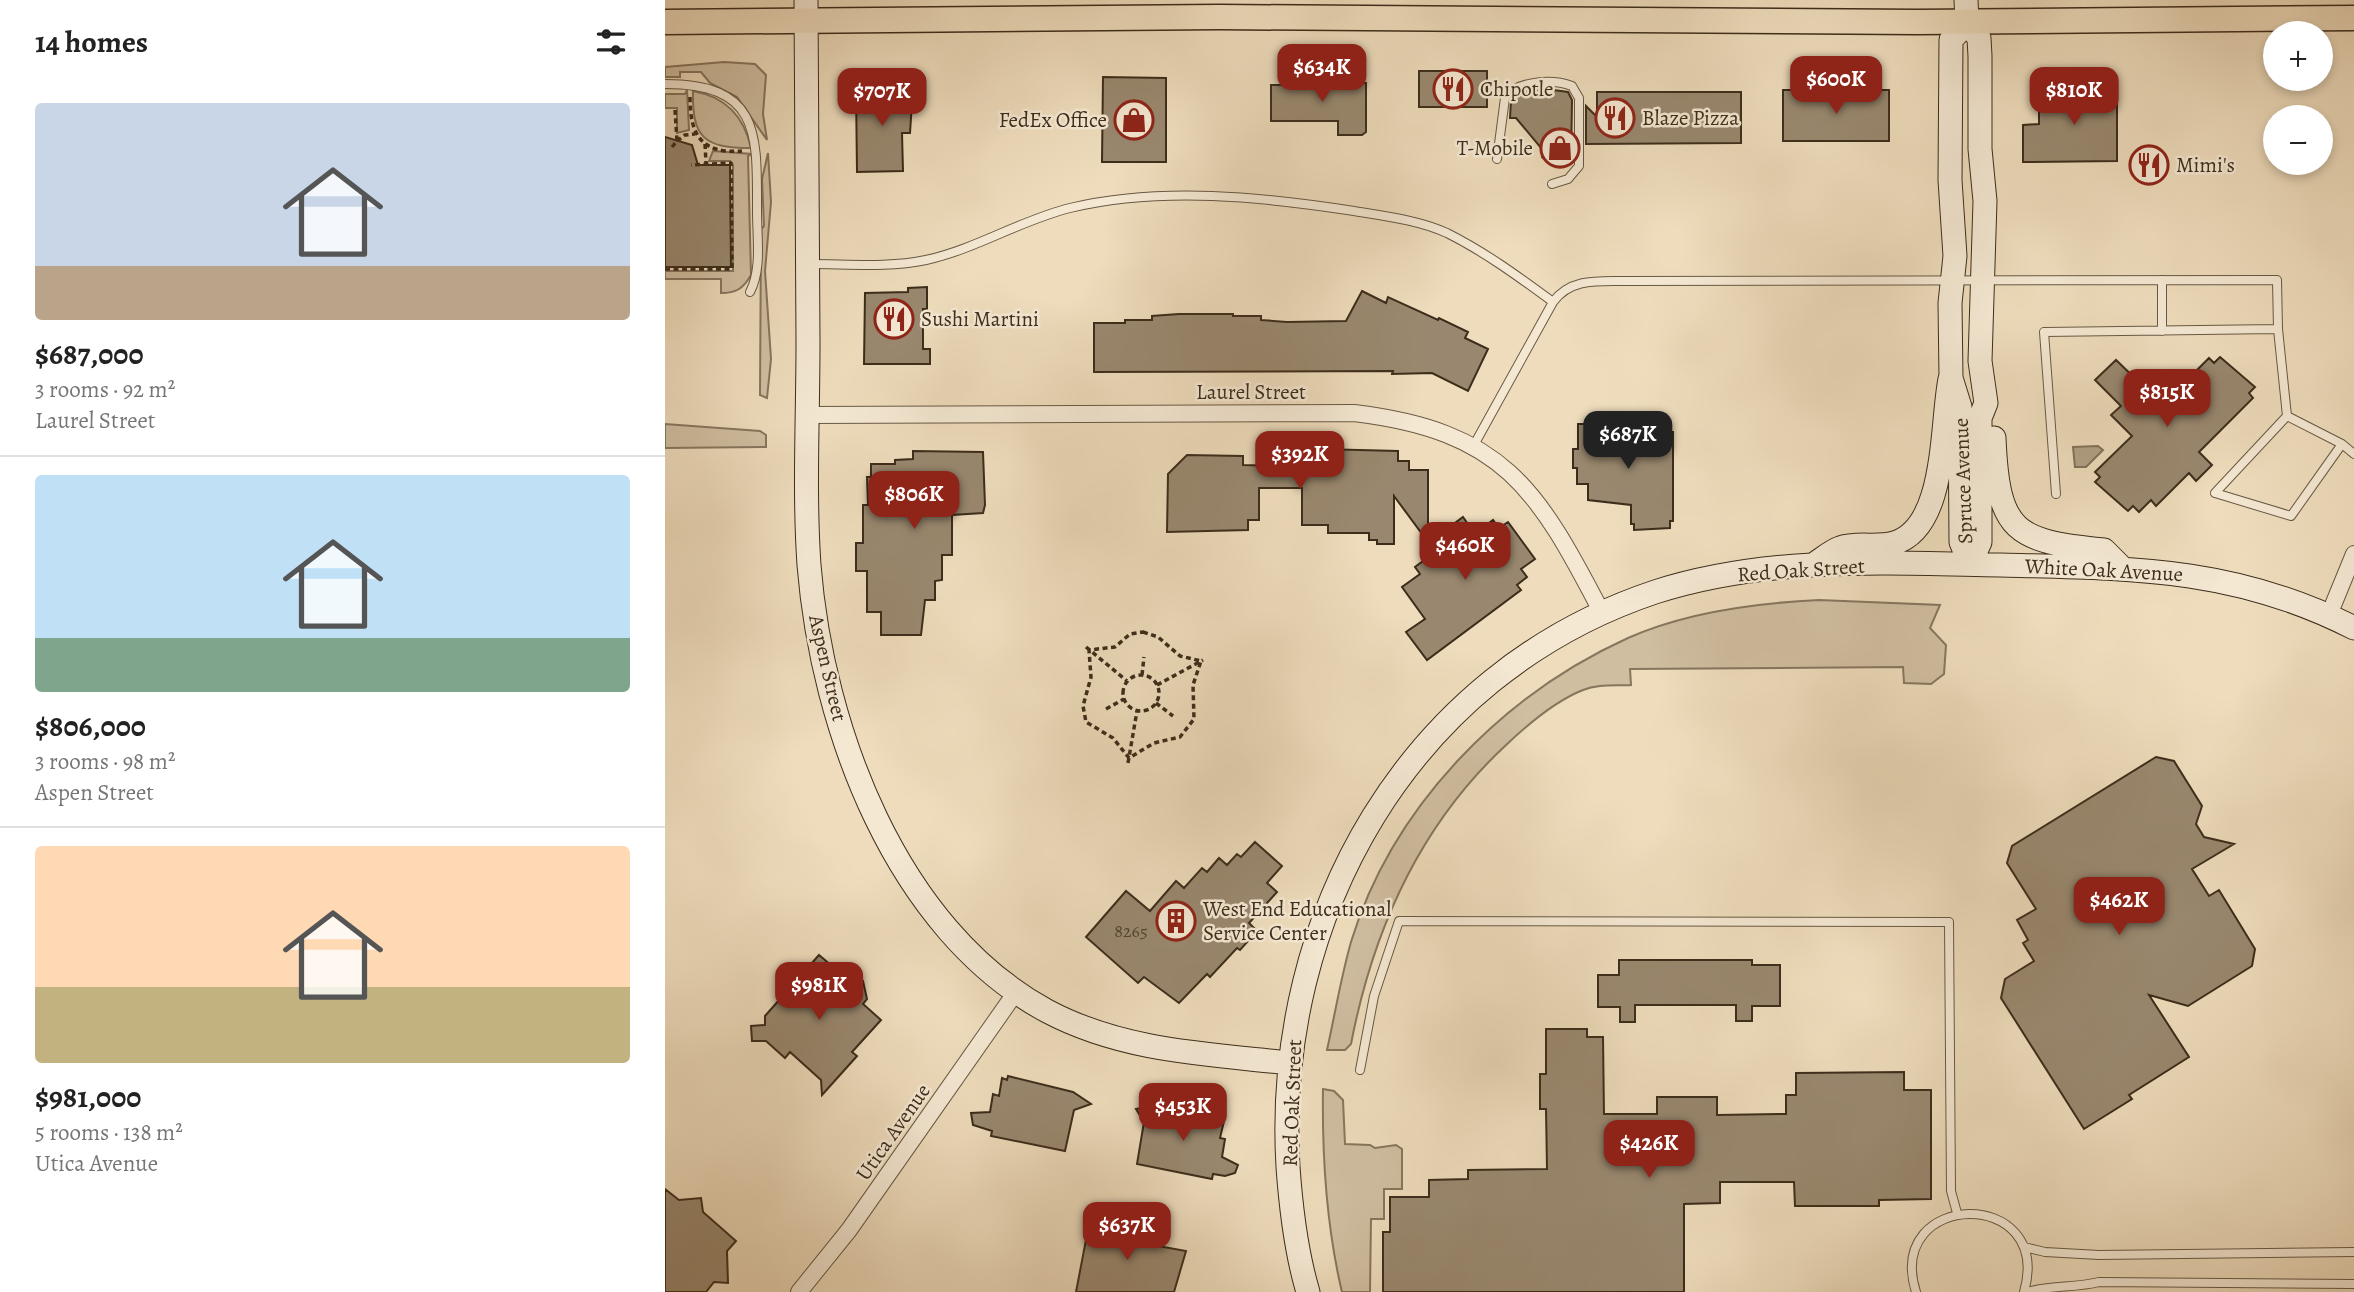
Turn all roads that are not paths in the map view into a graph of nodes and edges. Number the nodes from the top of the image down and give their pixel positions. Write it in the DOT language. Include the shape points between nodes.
graph roads {
  1 [pos="806,11"];
  2 [pos="1966,11"];
  3 [pos="2354,18"];
  4 [pos="665,22"];
  5 [pos="665,84"];
  6 [pos="1497,159"];
  7 [pos="1552,184"];
  8 [pos="807,264"];
  9 [pos="1952,279"];
  10 [pos="1981,279"];
  11 [pos="2162,281"];
  12 [pos="750,292"];
  13 [pos="1553,302"];
  14 [pos="2278,330"];
  15 [pos="2162,331"];
  16 [pos="1951,378"];
  17 [pos="1986,403"];
  18 [pos="808,415"];
  19 [pos="2287,416"];
  20 [pos="2342,444"];
  21 [pos="1474,445"];
  22 [pos="2354,454"];
  23 [pos="2056,494"];
  24 [pos="2354,554"];
  25 [pos="1970,564"];
  26 [pos="1813,565"];
  27 [pos="2121,567"];
  28 [pos="1602,613"];
  29 [pos="2329,615"];
  30 [pos="2354,628"];
  31 [pos="1016,992"];
  32 [pos="1289,1063"];
  33 [pos="1360,1070"];
  34 [pos="1957,1213"];
  35 [pos="2024,1247"];
  36 [pos="2354,1252"];
  37 [pos="2354,1284"];
  38 [pos="799,1292"];
  39 [pos="1308,1292"];
  40 [pos="1916,1292"];
  41 [pos="2026,1292"];
  1 -- 2 [label="main road" via="1206,17"];
  1 -- 4 [label="main road"];
  1 -- 8 [label="street, Aspen Street"];
  2 -- 3 [label="main road"];
  2 -- 9 [label="street, Spruce Avenue" via="1951,40"];
  2 -- 10 [label="street, Spruce Avenue" via="1979,37 1985,201"];
  5 -- 12 [label="lane" via="712,89 736,104 749,122 757,150 757,270"];
  6 -- 7 [label="lane" via="1505,98 1510,91 1522,84 1572,86 1579,98 1579,166 1568,179"];
  8 -- 13 [label="lane" via="927,260 1092,204 1254,198 1371,214 1444,232 1491,257"];
  8 -- 18 [label="street, Aspen Street"];
  9 -- 10 [label="lane"];
  9 -- 13 [label="lane" via="1595,281 1561,291"];
  9 -- 16 [label="street, Spruce Avenue"];
  10 -- 11 [label="lane"];
  10 -- 17 [label="street, Spruce Avenue" via="1980,361"];
  11 -- 14 [label="lane" via="2277,280"];
  11 -- 15 [label="lane"];
  13 -- 21 [label="lane"];
  14 -- 15 [label="lane"];
  14 -- 19 [label="lane"];
  15 -- 23 [label="lane" via="2044,332"];
  16 -- 25 [label="street, Spruce Avenue" via="1960,407 1961,542"];
  16 -- 26 [label="street" via="1935,488 1917,530 1893,543 1841,547"];
  17 -- 25 [label="street, Spruce Avenue" via="1980,418 1980,542"];
  17 -- 27 [label="street" via="1993,418 1995,466 2002,495 2018,529 2052,545 2104,550"];
  18 -- 21 [label="street, Laurel Street" via="1354,413 1434,428"];
  18 -- 31 [label="street, Aspen Street" via="813,600 827,676 850,751 884,831 920,895 965,950"];
  19 -- 20 [label="lane"];
  19 -- 20 [label="lane" via="2215,493 2291,516"];
  20 -- 22 [label="lane"];
  21 -- 28 [label="street, Laurel Street" via="1529,490 1560,532"];
  24 -- 29 [label="street"];
  25 -- 26 [label="street, Red Oak Street"];
  25 -- 27 [label="street, White Oak Avenue"];
  26 -- 28 [label="street, Red Oak Street" via="1747,571 1689,583"];
  27 -- 29 [label="street, White Oak Avenue" via="2204,577 2265,591"];
  28 -- 32 [label="street, Red Oak Street" via="1541,647 1484,689 1434,735 1390,790 1351,853 1321,922 1301,992"];
  29 -- 30 [label="street, White Oak Avenue"];
  31 -- 32 [label="street, Aspen Street" via="1080,1026 1132,1043"];
  31 -- 38 [label="street, Utica Avenue" via="857,1219"];
  32 -- 39 [label="street, Red Oak Street" via="1286,1137 1290,1197"];
  33 -- 34 [label="lane" via="1374,996 1399,921 1949,922 1951,1191"];
  34 -- 35 [label="lane" via="1977,1212 1996,1218"];
  34 -- 40 [label="lane" via="1928,1229 1918,1243 1912,1274"];
  35 -- 36 [label="lane" via="2099,1255"];
  35 -- 41 [label="lane"];
  37 -- 41 [label="lane" via="2099,1282"];
}
